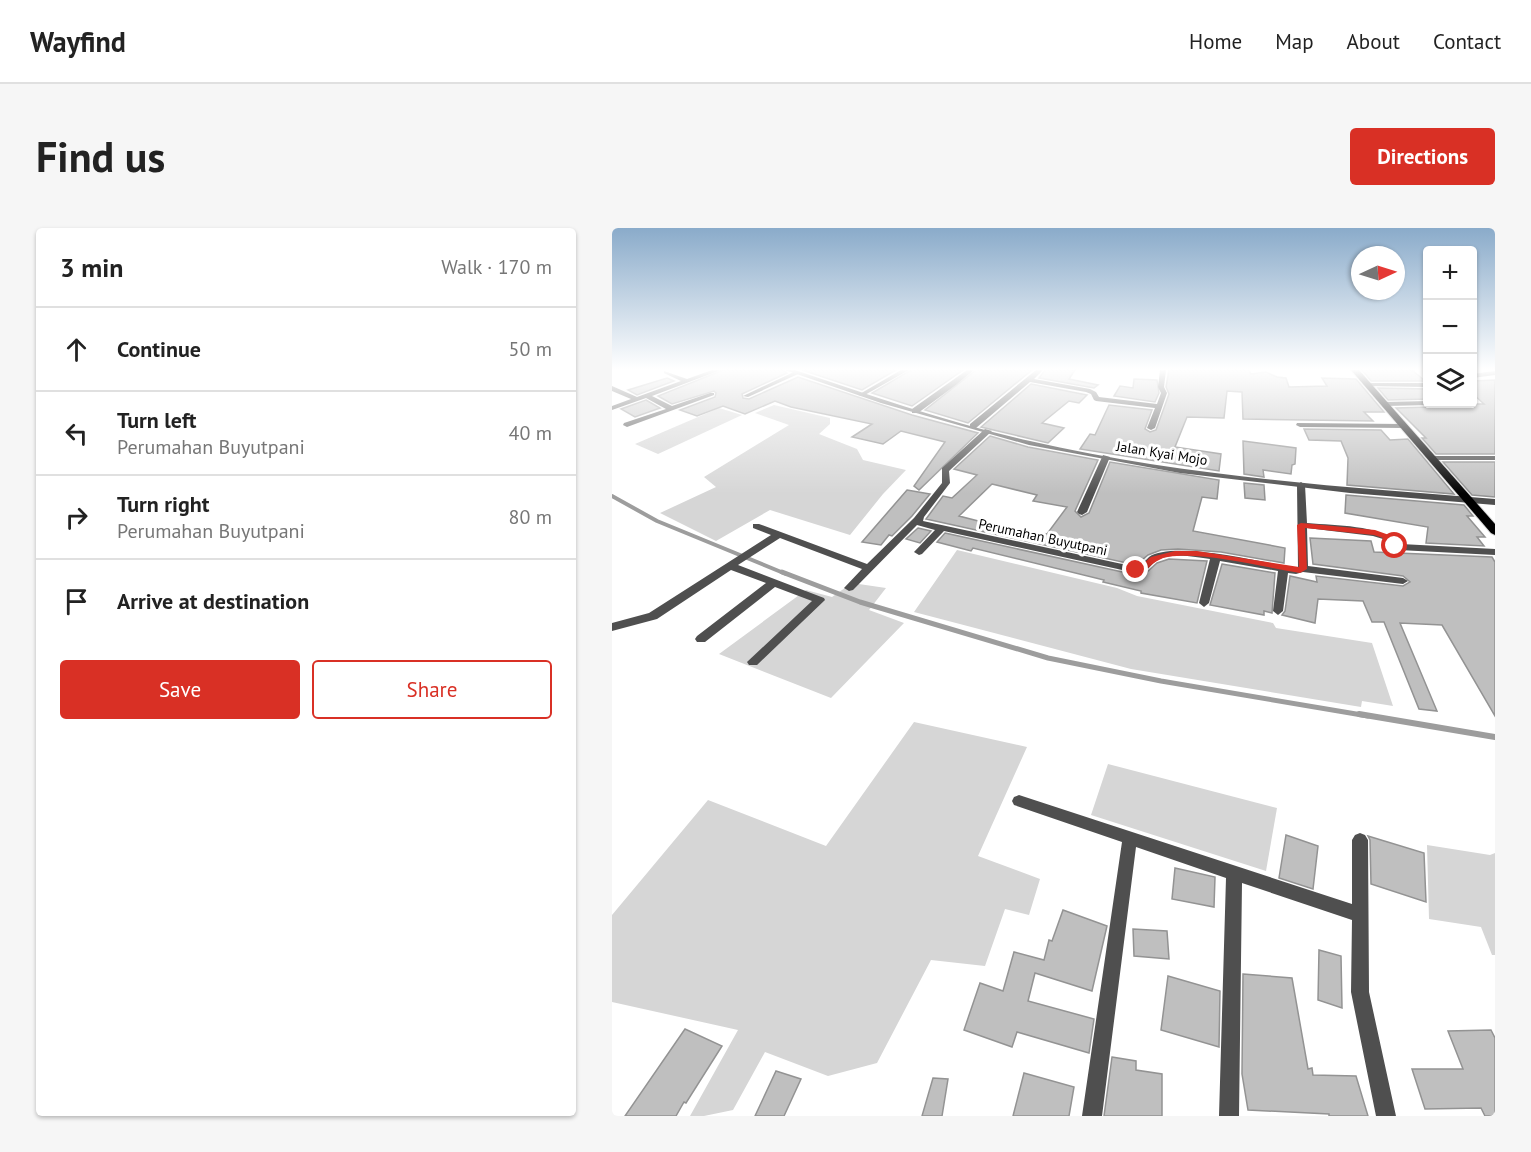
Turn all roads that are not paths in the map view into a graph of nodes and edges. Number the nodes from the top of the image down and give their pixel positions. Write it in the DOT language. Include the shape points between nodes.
graph roads {
  1 [pos="665,411"];
  2 [pos="917,411"];
  3 [pos="991,411"];
  4 [pos="1157,411"];
  5 [pos="1391,411"];
  6 [pos="1300,424"];
  7 [pos="627,425"];
  8 [pos="973,426"];
  9 [pos="1404,426"];
  10 [pos="1151,428"];
  11 [pos="988,430"];
  12 [pos="1106,457"];
  13 [pos="1432,458"];
  14 [pos="1495,458"];
  15 [pos="1301,485"];
  16 [pos="1470,501"];
  17 [pos="1495,502"];
  18 [pos="1082,512"];
  19 [pos="917,520"];
  20 [pos="1301,525"];
  21 [pos="756,526"];
  22 [pos="940,529"];
  23 [pos="1495,531"];
  24 [pos="778,535"];
  25 [pos="919,552"];
  26 [pos="1495,552"];
  27 [pos="1216,557"];
  28 [pos="734,564"];
  29 [pos="869,568"];
  30 [pos="1284,568"];
  31 [pos="1303,569"];
  32 [pos="1403,581"];
  33 [pos="773,583"];
  34 [pos="849,588"];
  35 [pos="1204,603"];
  36 [pos="1278,611"];
  37 [pos="612,627"];
  38 [pos="701,639"];
  39 [pos="753,662"];
  40 [pos="1018,801"];
  41 [pos="1130,838"];
  42 [pos="1360,840"];
  43 [pos="1234,873"];
  44 [pos="1360,915"];
  45 [pos="1092,1116"];
  46 [pos="1229,1116"];
  47 [pos="1386,1116"];
  1 -- 7 [label="street"];
  2 -- 8 [label="street, Jalan Kyai Mojo"];
  3 -- 8 [label="street"];
  4 -- 10 [label="street"];
  5 -- 9 [label="main road"];
  6 -- 9 [label="street"];
  8 -- 11 [label="street, Jalan Kyai Mojo"];
  9 -- 13 [label="main road"];
  11 -- 12 [label="street, Jalan Kyai Mojo"];
  11 -- 19 [label="street" via="945,470 946,483"];
  12 -- 15 [label="street, Jalan Kyai Mojo" via="1180,471"];
  12 -- 18 [label="street"];
  13 -- 14 [label="street"];
  13 -- 16 [label="main road"];
  15 -- 16 [label="street, Jalan Kyai Mojo"];
  15 -- 20 [label="street"];
  16 -- 17 [label="street, Jalan Kyai Mojo"];
  16 -- 23 [label="main road"];
  19 -- 22 [label="street, Perumahan Buyutpani"];
  19 -- 29 [label="street"];
  20 -- 26 [label="street" via="1375,533 1399,547"];
  20 -- 31 [label="street"];
  21 -- 24 [label="street"];
  22 -- 25 [label="street"];
  22 -- 27 [label="street, Perumahan Buyutpani" via="1136,570 1142,570 1154,558 1175,553"];
  24 -- 28 [label="street"];
  24 -- 29 [label="street"];
  27 -- 30 [label="street, Perumahan Buyutpani"];
  27 -- 35 [label="street"];
  28 -- 33 [label="street"];
  28 -- 37 [label="street" via="653,616"];
  29 -- 34 [label="street"];
  30 -- 31 [label="street, Perumahan Buyutpani"];
  30 -- 36 [label="street"];
  31 -- 32 [label="street, Perumahan Buyutpani"];
  33 -- 38 [label="street"];
  33 -- 39 [label="street" via="820,600"];
  40 -- 41 [label="street"];
  41 -- 43 [label="street"];
  41 -- 45 [label="street"];
  42 -- 44 [label="street"];
  43 -- 44 [label="street"];
  43 -- 46 [label="street"];
  44 -- 47 [label="street" via="1360,992"];
}
